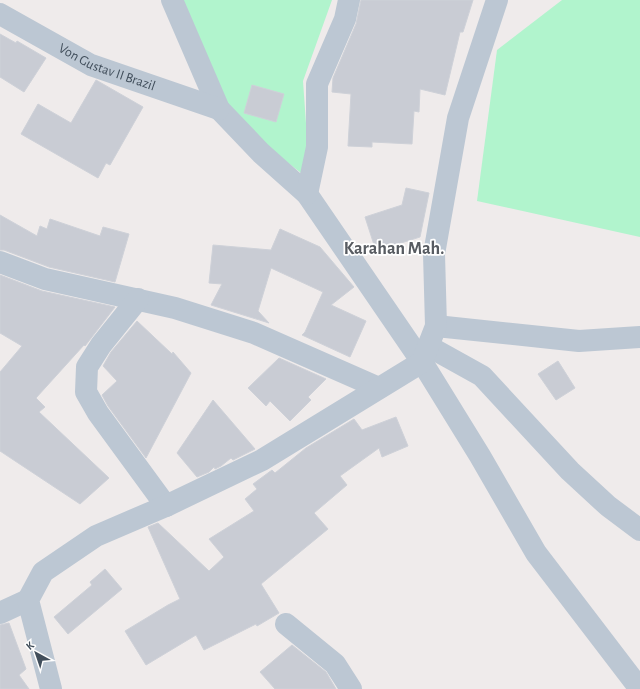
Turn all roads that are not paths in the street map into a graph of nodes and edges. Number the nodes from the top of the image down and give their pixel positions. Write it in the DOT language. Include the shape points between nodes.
graph roads {
  1 [pos="172,0"];
  2 [pos="349,0"];
  3 [pos="497,0"];
  4 [pos="0,14"];
  5 [pos="218,109"];
  6 [pos="307,194"];
  7 [pos="0,262"];
  8 [pos="138,299"];
  9 [pos="640,337"];
  10 [pos="429,345"];
  11 [pos="379,388"];
  12 [pos="166,506"];
  13 [pos="640,530"];
  14 [pos="28,600"];
  15 [pos="0,613"];
  16 [pos="286,624"];
  17 [pos="636,688"];
  18 [pos="51,689"];
  19 [pos="351,689"];
  1 -- 5 [label="street"];
  2 -- 6 [label="street" via="345,19 317,84 316,147"];
  3 -- 10 [label="street" via="458,118 434,254"];
  4 -- 5 [label="street, Von Gustav II Brazil" via="91,64"];
  5 -- 6 [label="street" via="261,153"];
  6 -- 10 [label="street"];
  7 -- 8 [label="street" via="45,279"];
  8 -- 11 [label="street" via="254,333"];
  8 -- 12 [label="street" via="86,367 86,392 98,413"];
  9 -- 10 [label="street"];
  10 -- 11 [label="street"];
  10 -- 13 [label="street" via="482,376 570,471 608,506"];
  10 -- 17 [label="street" via="480,456 536,553"];
  11 -- 12 [label="street" via="262,460"];
  12 -- 14 [label="street" via="96,536 43,572"];
  14 -- 15 [label="street"];
  14 -- 18 [label="street"];
  16 -- 19 [label="street" via="335,664"];
}
